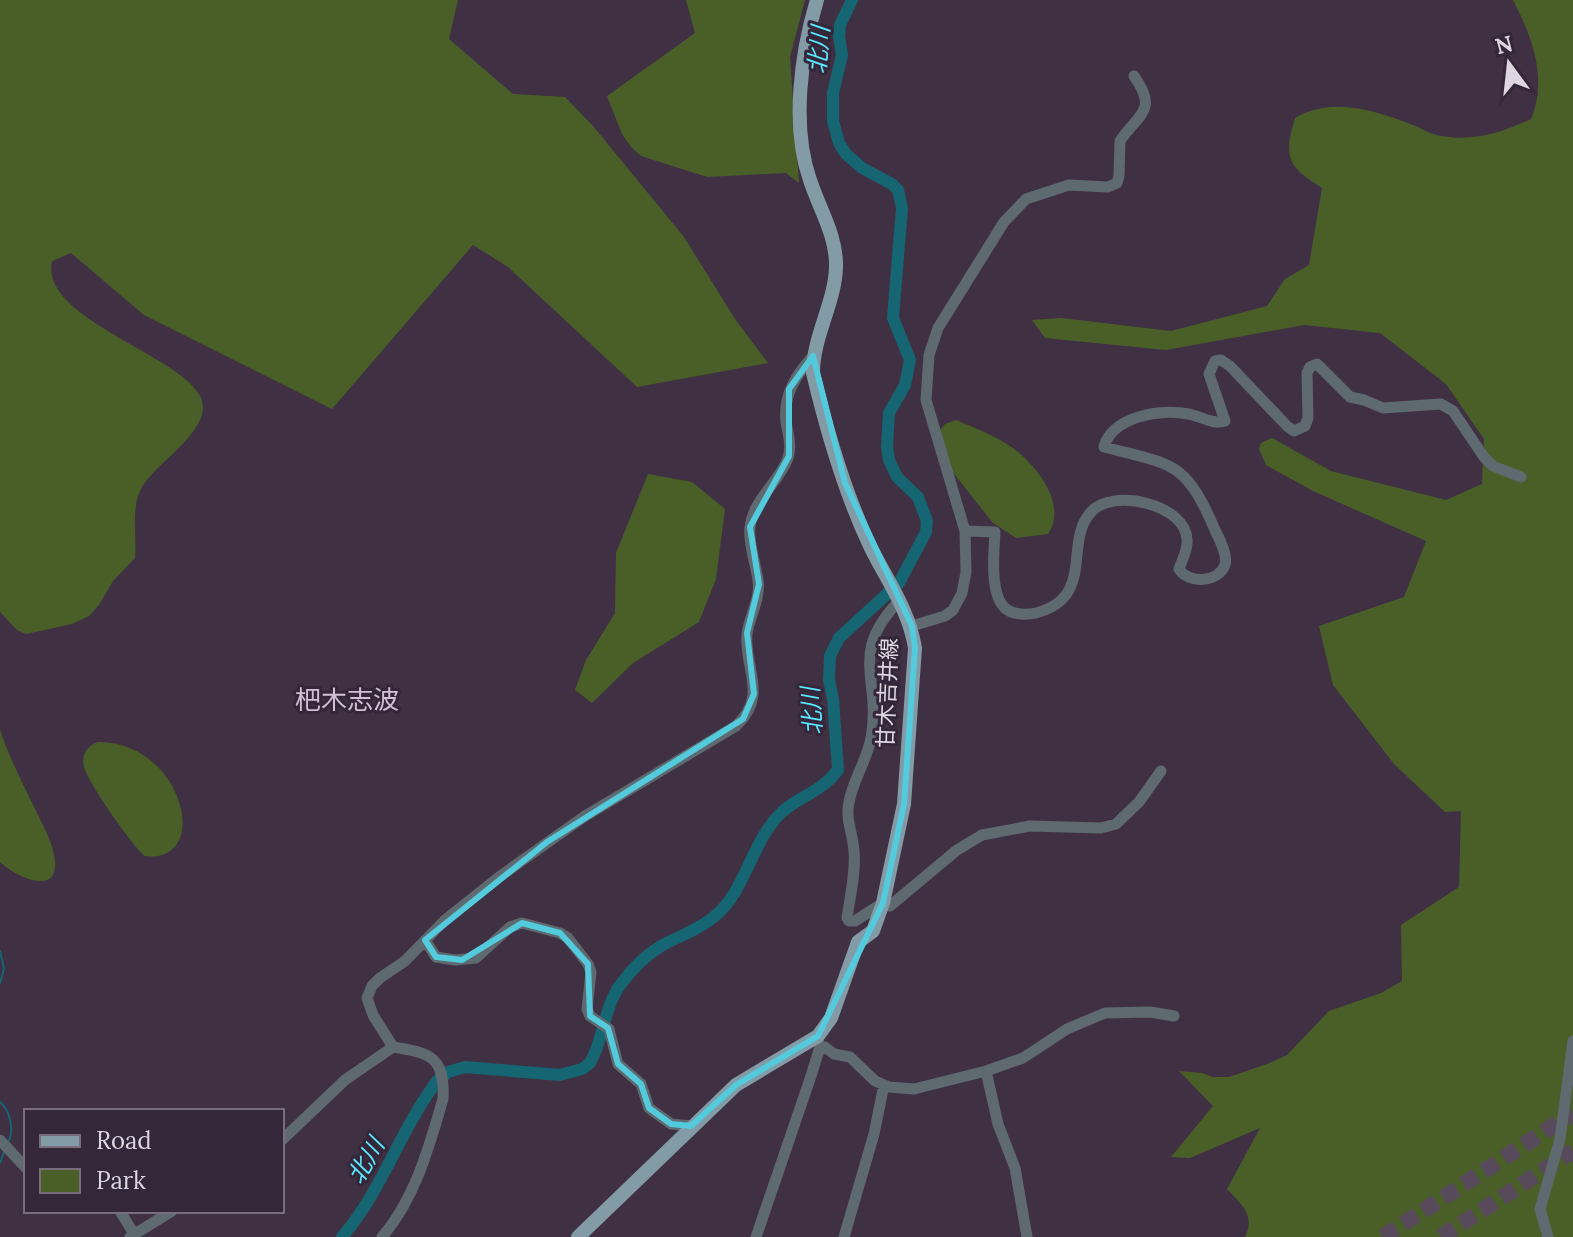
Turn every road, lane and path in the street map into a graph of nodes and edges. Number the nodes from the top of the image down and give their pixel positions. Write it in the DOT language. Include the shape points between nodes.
graph roads {
  1 [pos="817,0"];
  2 [pos="1134,76"];
  3 [pos="813,356"];
  4 [pos="1521,477"];
  5 [pos="965,531"];
  6 [pos="900,600"];
  7 [pos="912,626"];
  8 [pos="1161,771"];
  9 [pos="883,903"];
  10 [pos="425,940"];
  11 [pos="1174,1016"];
  12 [pos="819,1041"];
  13 [pos="1573,1041"];
  14 [pos="393,1047"];
  15 [pos="986,1071"];
  16 [pos="884,1085"];
  17 [pos="691,1126"];
  18 [pos="284,1138"];
  19 [pos="0,1140"];
  20 [pos="24,1166"];
  21 [pos="121,1213"];
  22 [pos="169,1213"];
  23 [pos="132,1236"];
  24 [pos="382,1237"];
  25 [pos="578,1237"];
  26 [pos="756,1237"];
  27 [pos="844,1237"];
  28 [pos="1027,1237"];
  29 [pos="1548,1237"];
  1 -- 3 [label="main road, 甘木吉井線" via="806,38 799,134 836,266"];
  2 -- 5 [label="street" via="1143,88 1146,107 1120,141 1117,183 1069,185 1026,199 1004,222 933,340 926,400"];
  3 -- 6 [label="main road, 甘木吉井線" via="818,397 845,483"];
  3 -- 10 [label="street" via="789,389 789,456 753,512 750,527 759,584 747,633 754,694 743,719 547,842"];
  4 -- 5 [label="street" via="1493,466 1453,411 1441,404 1383,408 1350,397 1317,364 1307,373 1308,418 1294,431 1221,360 1209,374 1225,421 1160,413 1115,428 1104,447 1170,465 1187,477 1222,544 1226,560 1218,575 1199,580 1181,574 1185,529 1161,510 1119,499 1091,512 1083,526 1076,571 1063,597 1046,610 1015,613 1001,603 996,585 995,532"];
  5 -- 7 [label="street" via="966,572 958,603 945,616"];
  6 -- 7 [label="main road, 甘木吉井線"];
  6 -- 9 [label="street" via="879,625 868,655 871,740 847,819 854,870 847,918 855,921"];
  7 -- 9 [label="main road, 甘木吉井線" via="904,804"];
  8 -- 9 [label="street" via="1116,824 1030,826 982,835 890,906"];
  9 -- 12 [label="main road, 甘木吉井線" via="873,931 858,942"];
  10 -- 14 [label="street" via="380,978 367,998"];
  10 -- 17 [label="street" via="436,957 462,960 476,958 510,927 522,923 568,938 588,964 587,1009 609,1029 618,1064 641,1084 653,1113 671,1124"];
  11 -- 15 [label="street" via="1105,1013 1067,1029 1034,1053"];
  12 -- 16 [label="street" via="834,1054 850,1057"];
  12 -- 17 [label="main road" via="736,1085"];
  12 -- 26 [label="street"];
  13 -- 29 [label="street" via="1560,1139 1540,1209"];
  14 -- 18 [label="street" via="345,1080"];
  14 -- 24 [label="street" via="433,1058 442,1075 443,1099 410,1197"];
  15 -- 16 [label="street" via="914,1089"];
  15 -- 28 [label="street" via="1015,1168"];
  16 -- 27 [label="street"];
  17 -- 25 [label="main road"];
  19 -- 20 [label="street"];
  21 -- 23 [label="street"];
  22 -- 23 [label="street"];
}
